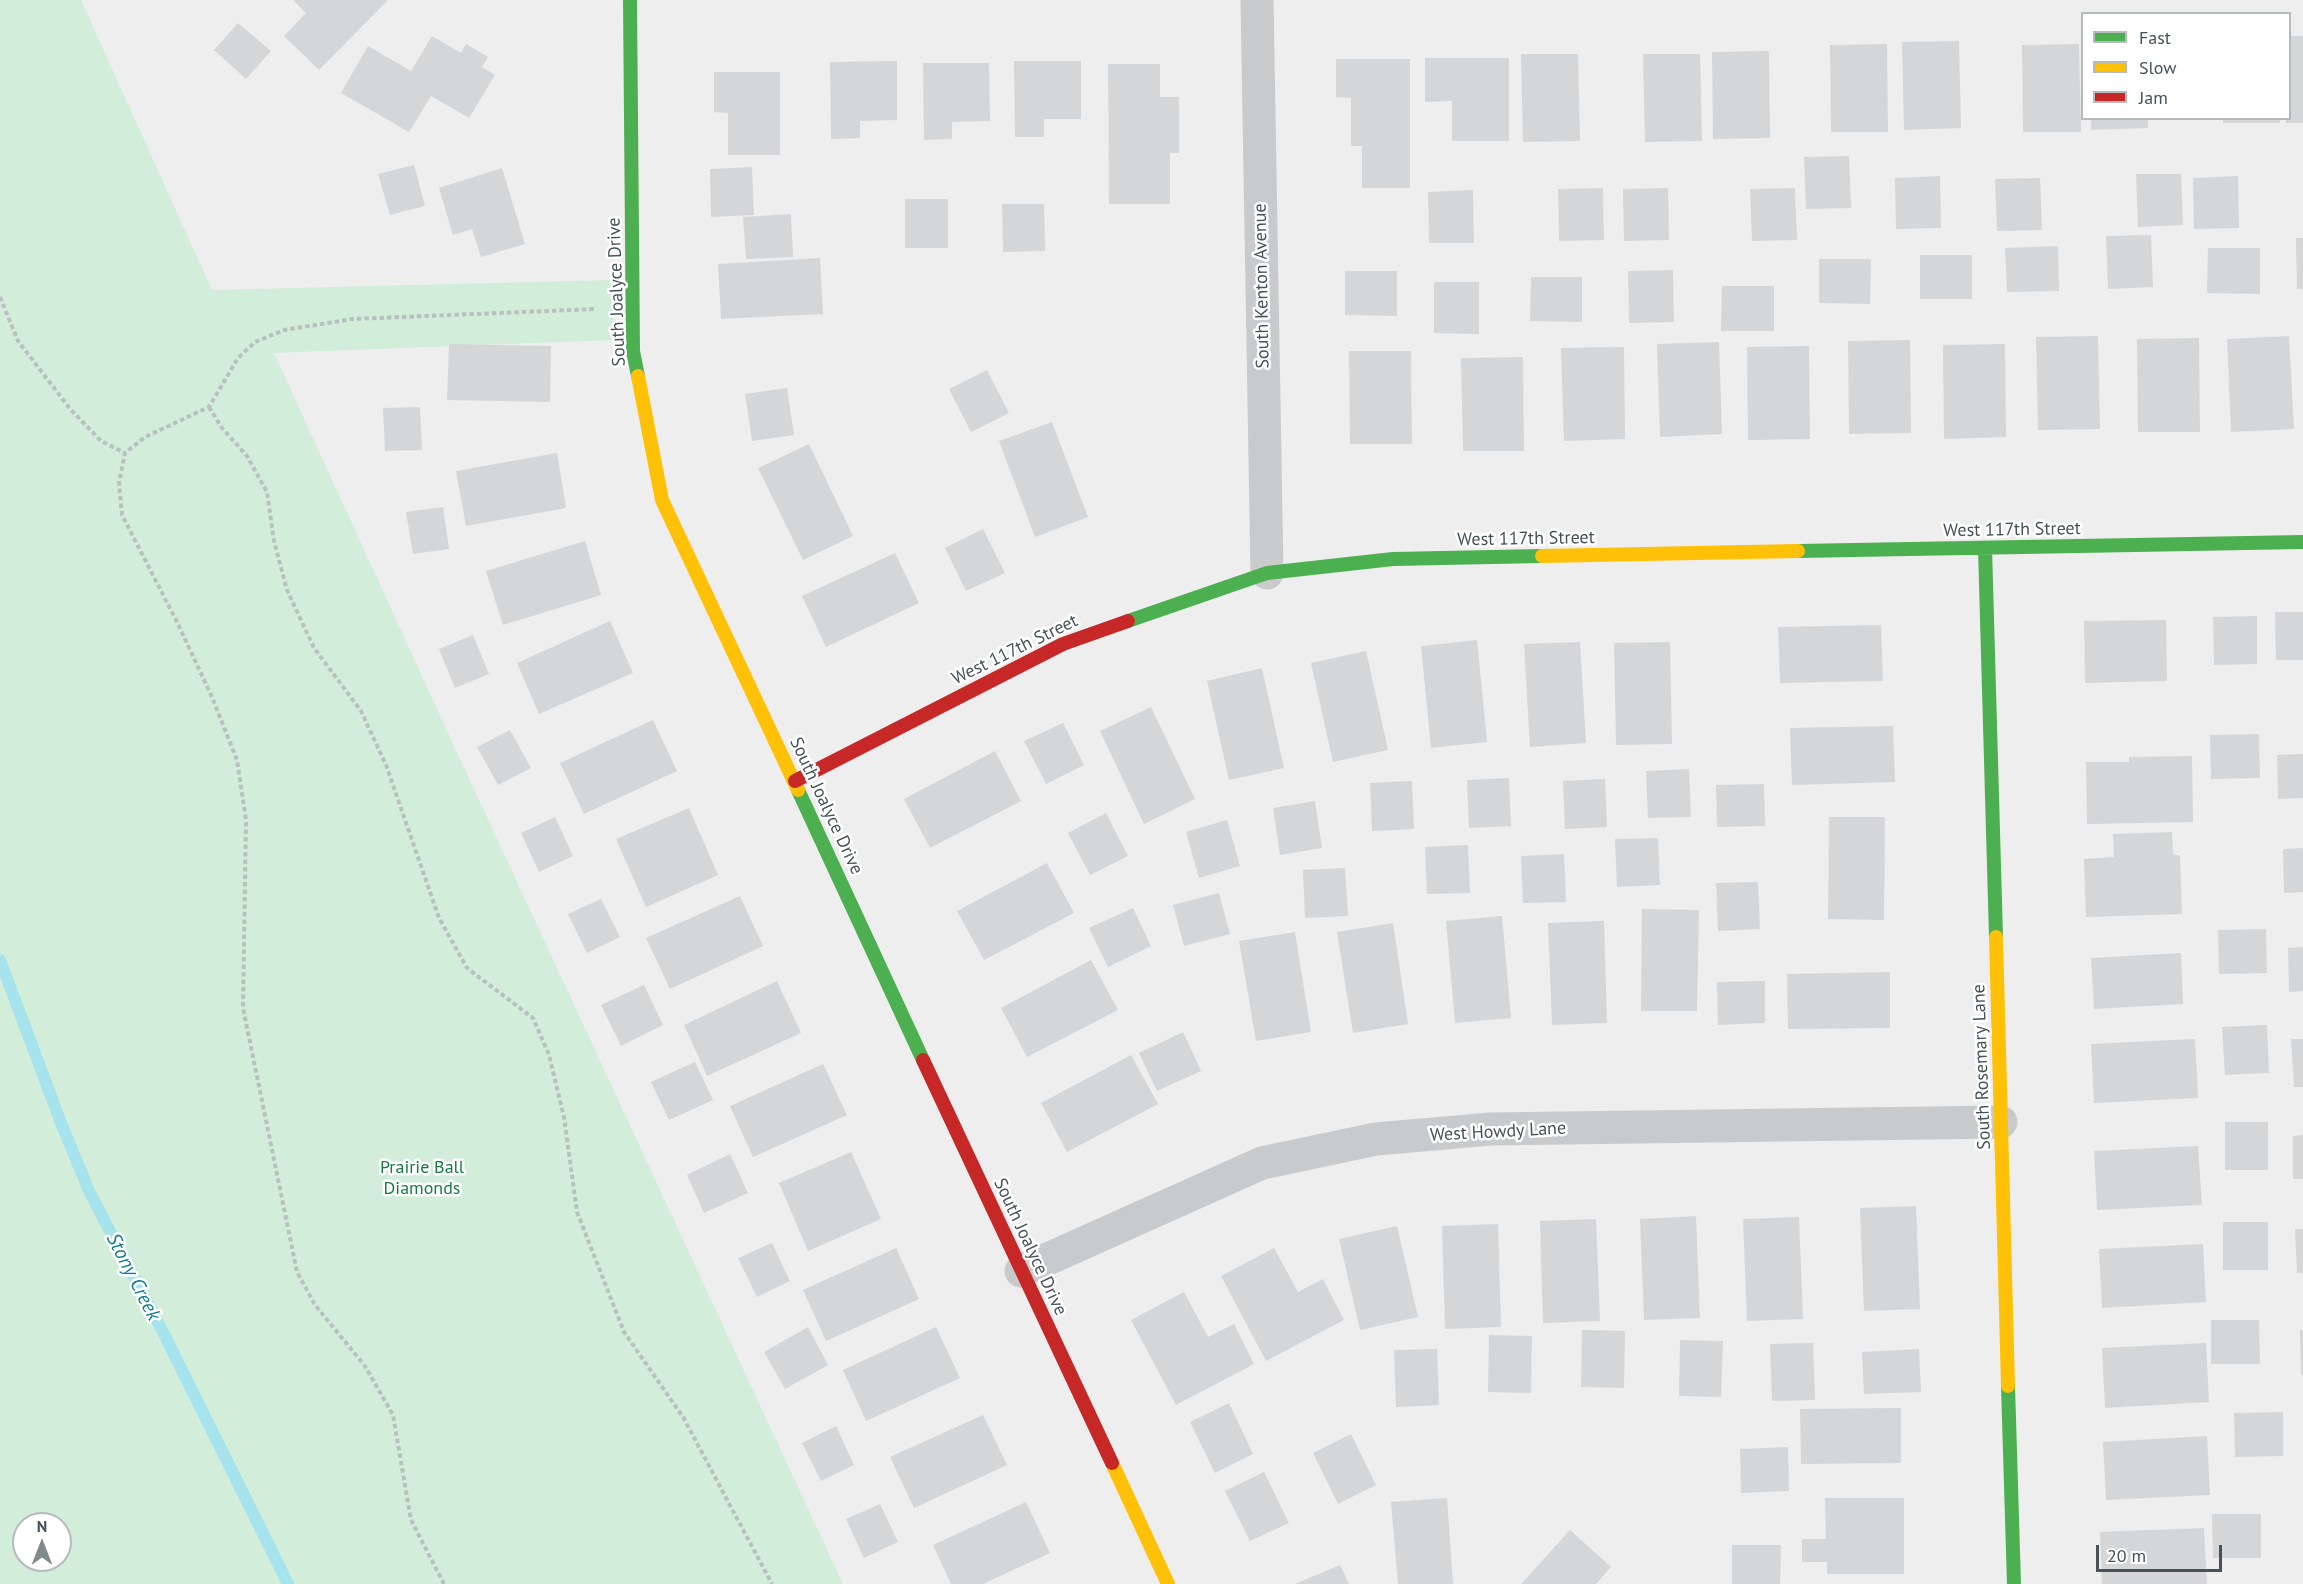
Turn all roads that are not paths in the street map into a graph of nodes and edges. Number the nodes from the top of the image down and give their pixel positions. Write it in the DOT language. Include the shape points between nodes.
graph roads {
  1 [pos="630,0"];
  2 [pos="1257,0"];
  3 [pos="2303,542"];
  4 [pos="1985,548"];
  5 [pos="1267,573"];
  6 [pos="795,781"];
  7 [pos="2001,1122"];
  8 [pos="1021,1271"];
  9 [pos="1168,1584"];
  10 [pos="2014,1584"];
  1 -- 6 [label="street, South Joalyce Drive" via="633,351 662,500"];
  2 -- 5 [label="street, South Kenton Avenue"];
  3 -- 4 [label="street, West 117th Street"];
  4 -- 5 [label="street, West 117th Street" via="1393,559"];
  4 -- 7 [label="street, South Rosemary Lane"];
  5 -- 6 [label="street, West 117th Street" via="1063,644"];
  6 -- 8 [label="street, South Joalyce Drive"];
  7 -- 8 [label="street, West Howdy Lane" via="1491,1129 1376,1139 1262,1163"];
  7 -- 10 [label="street, South Rosemary Lane"];
  8 -- 9 [label="street, South Joalyce Drive"];
}
